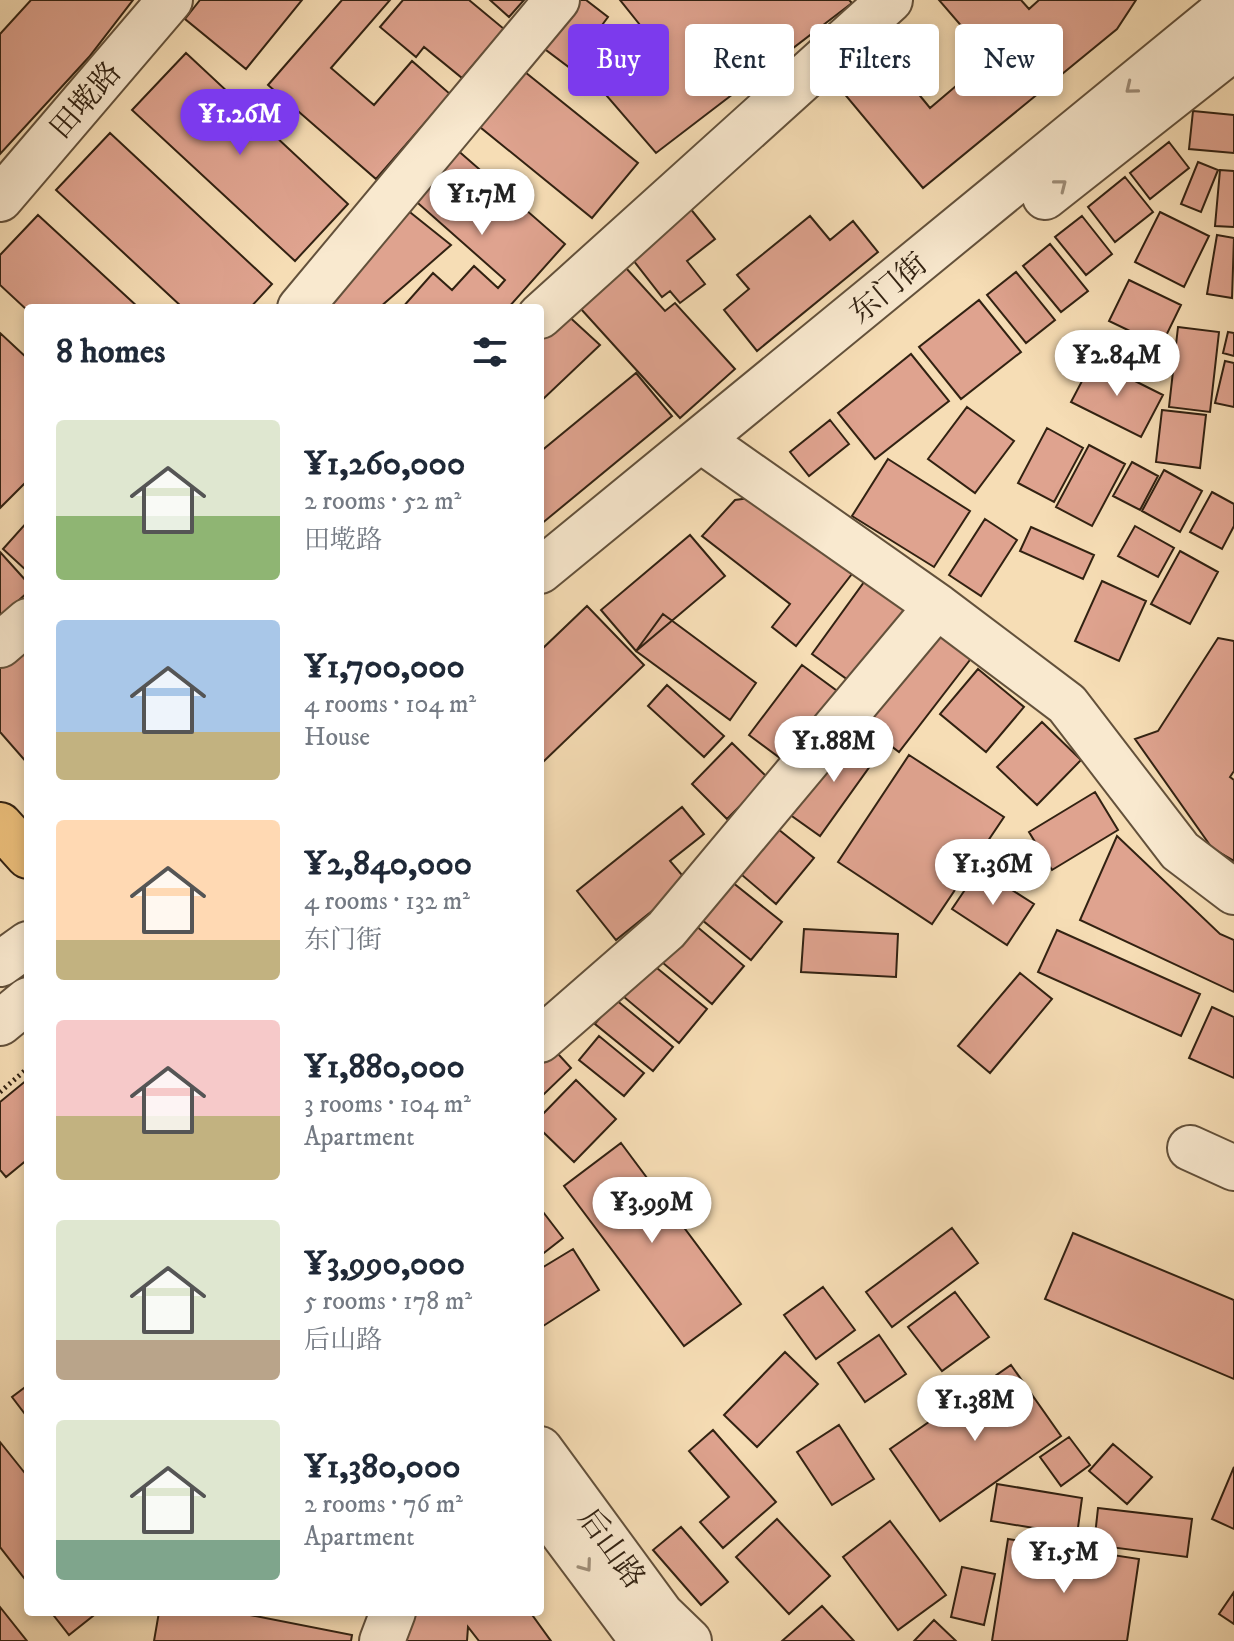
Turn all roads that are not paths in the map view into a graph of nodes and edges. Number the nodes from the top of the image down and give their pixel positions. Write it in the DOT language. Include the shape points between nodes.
graph roads {
  1 [pos="170,0"];
  2 [pos="557,0"];
  3 [pos="890,0"];
  4 [pos="1195,0"];
  5 [pos="1234,2"];
  6 [pos="1234,48"];
  7 [pos="1170,56"];
  8 [pos="0,199"];
  9 [pos="303,304"];
  10 [pos="544,312"];
  11 [pos="712,447"];
  12 [pos="544,568"];
  13 [pos="544,596"];
  14 [pos="937,606"];
  15 [pos="24,624"];
  16 [pos="0,645"];
  17 [pos="1234,892"];
  18 [pos="24,947"];
  19 [pos="0,964"];
  20 [pos="24,1003"];
  21 [pos="0,1023"];
  22 [pos="544,1037"];
  23 [pos="1190,1148"];
  24 [pos="1234,1168"];
  25 [pos="544,1454"];
  26 [pos="544,1508"];
  27 [pos="391,1616"];
  28 [pos="382,1641"];
  29 [pos="643,1641"];
  30 [pos="689,1641"];
  1 -- 8 [label="street, 田墘路"];
  2 -- 9 [label="street"];
  3 -- 10 [label="street"];
  4 -- 7 [label="street"];
  5 -- 7 [label="street, 东门街"];
  11 -- 6 [label="street, 东门街, one-way"];
  7 -- 11 [label="street, 东门街, one-way"];
  11 -- 12 [label="street, 东门街"];
  11 -- 13 [label="street, 东门街"];
  11 -- 14 [label="street"];
  14 -- 17 [label="street" via="1067,704 1180,851"];
  14 -- 22 [label="street" via="666,930"];
  15 -- 16 [label="street"];
  18 -- 19 [label="street"];
  20 -- 21 [label="street"];
  23 -- 24 [label="street"];
  25 -- 30 [label="street, 后山路" via="661,1614"];
  26 -- 29 [label="street, 后山路, one-way"];
  27 -- 28 [label="street"];
}
